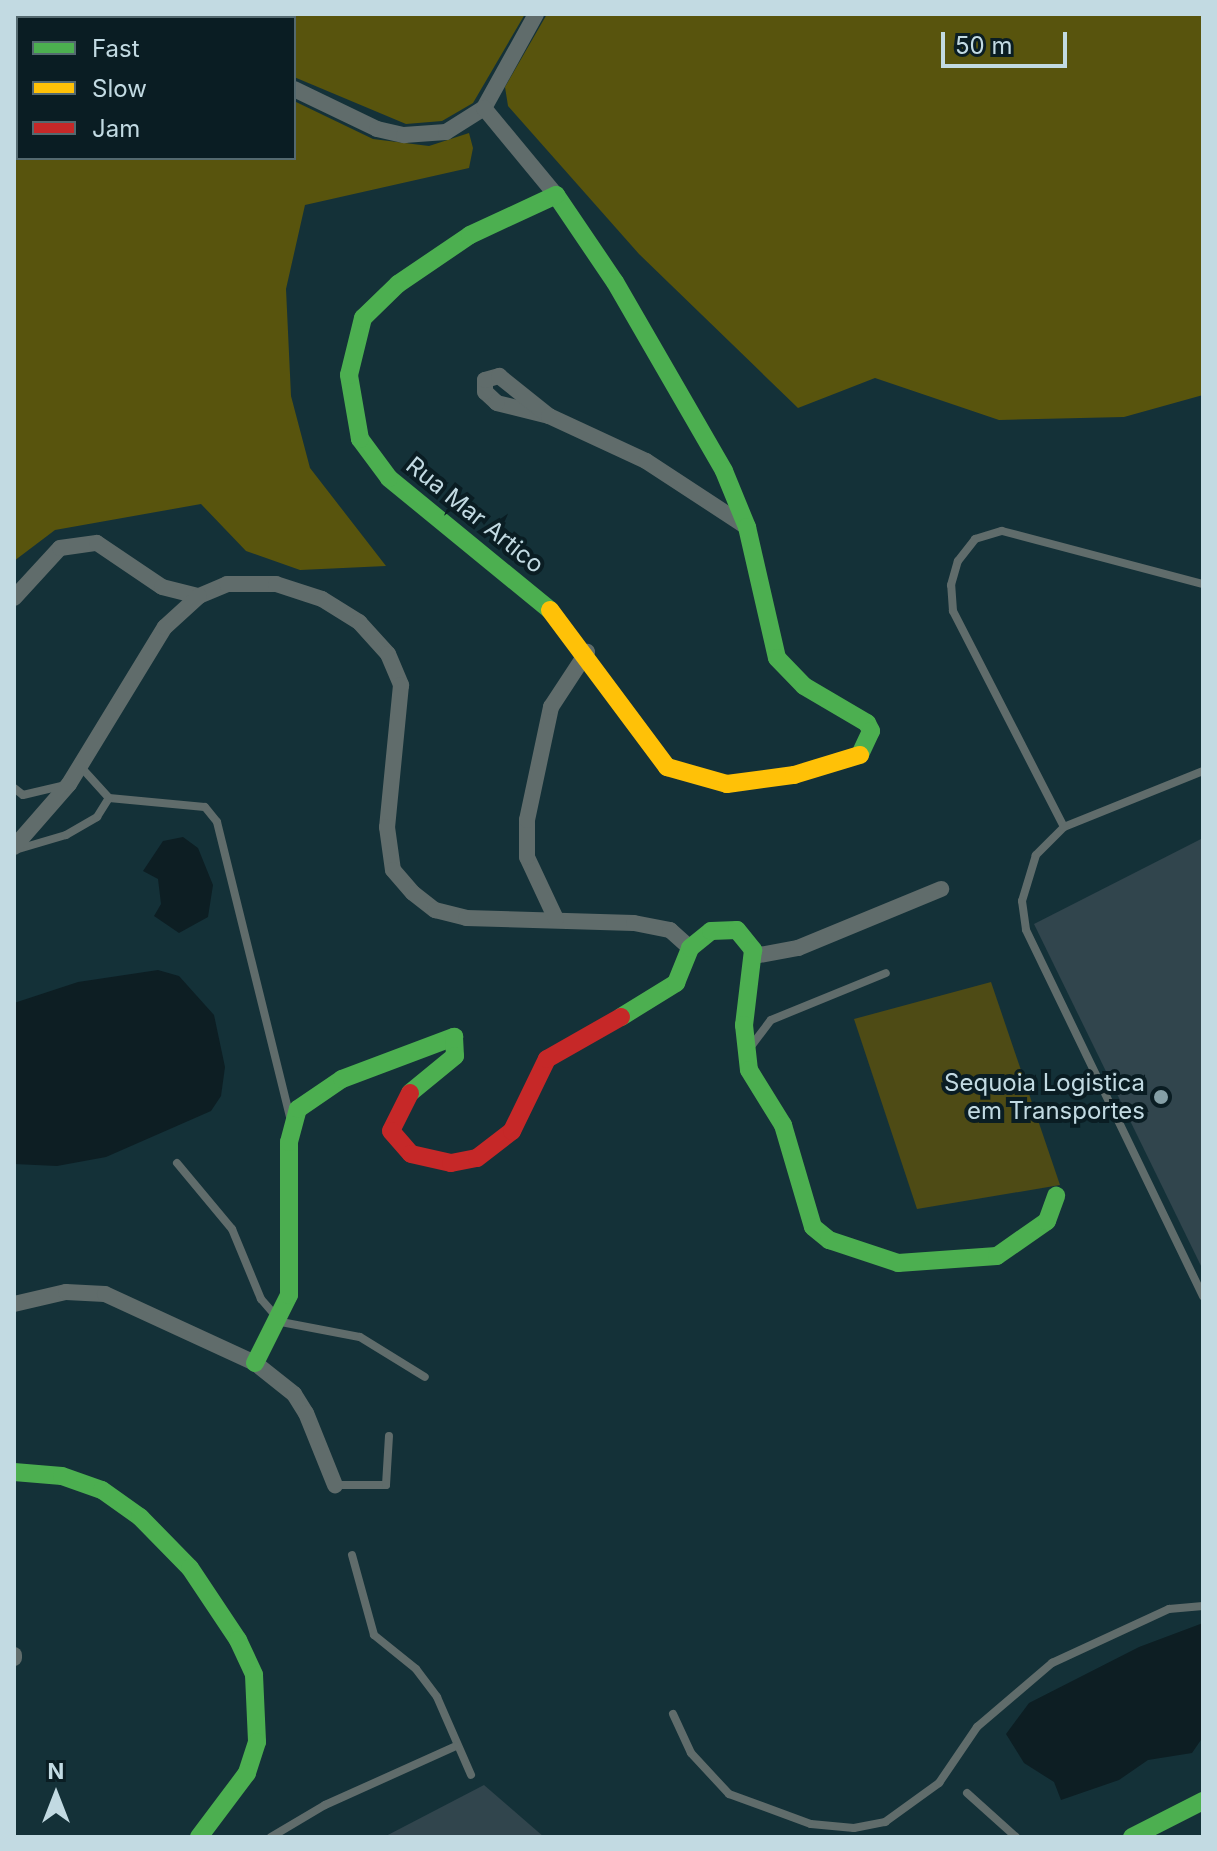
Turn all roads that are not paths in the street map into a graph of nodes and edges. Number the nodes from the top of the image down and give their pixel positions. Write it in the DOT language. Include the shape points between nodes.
graph roads {
  1 [pos="536,14"];
  2 [pos="296,90"];
  3 [pos="484,108"];
  4 [pos="556,195"];
  5 [pos="549,416"];
  6 [pos="747,527"];
  7 [pos="1203,584"];
  8 [pos="199,596"];
  9 [pos="14,598"];
  10 [pos="587,652"];
  11 [pos="80,766"];
  12 [pos="1203,771"];
  13 [pos="69,784"];
  14 [pos="14,788"];
  15 [pos="109,798"];
  16 [pos="1064,827"];
  17 [pos="14,848"];
  18 [pos="941,889"];
  19 [pos="556,919"];
  20 [pos="690,948"];
  21 [pos="754,956"];
  22 [pos="886,973"];
  23 [pos="745,1052"];
  24 [pos="291,1122"];
  25 [pos="177,1163"];
  26 [pos="1056,1196"];
  27 [pos="1203,1296"];
  28 [pos="14,1304"];
  29 [pos="281,1322"];
  30 [pos="255,1363"];
  31 [pos="425,1377"];
  32 [pos="389,1436"];
  33 [pos="14,1472"];
  34 [pos="335,1485"];
  35 [pos="352,1555"];
  36 [pos="1203,1606"];
  37 [pos="673,1714"];
  38 [pos="456,1746"];
  39 [pos="471,1775"];
  40 [pos="967,1793"];
  41 [pos="1203,1801"];
  42 [pos="199,1837"];
  43 [pos="271,1837"];
  44 [pos="1016,1837"];
  45 [pos="1132,1837"];
  1 -- 3 [label="street"];
  2 -- 3 [label="street" via="404,135 446,132"];
  3 -- 4 [label="street"];
  4 -- 6 [label="street" via="615,282 724,471"];
  4 -- 10 [label="street, Rua Mar Artico" via="470,235 398,284 363,318 349,375 360,439 380,469 546,603"];
  5 -- 5 [label="street" via="506,380 489,377 488,397 509,409"];
  5 -- 6 [label="street" via="646,461"];
  6 -- 10 [label="street, Rua Mar Artico" via="777,658 804,686 867,723 871,731 862,754 758,781 695,779 649,750"];
  7 -- 16 [label="lane" via="1002,531 975,539 958,561 951,585 953,611"];
  8 -- 9 [label="street" via="162,587 97,543 60,548"];
  8 -- 11 [label="street" via="165,627"];
  8 -- 19 [label="street" via="227,584 276,584 322,599 359,622 388,654 401,685 387,827 393,870 435,910 466,918"];
  10 -- 19 [label="street" via="551,707 527,820 527,857"];
  11 -- 13 [label="street"];
  11 -- 15 [label="lane"];
  12 -- 16 [label="lane"];
  13 -- 14 [label="lane" via="23,795"];
  13 -- 17 [label="street"];
  15 -- 17 [label="lane" via="97,817 66,835"];
  15 -- 24 [label="lane" via="205,807 217,822"];
  16 -- 27 [label="lane" via="1044,842 1027,874 1022,901 1026,930"];
  18 -- 21 [label="street" via="798,948"];
  19 -- 20 [label="street" via="670,930"];
  20 -- 21 [label="street" via="711,931 737,930"];
  20 -- 24 [label="street" via="687,969 655,1000 562,1045 547,1059 512,1131 477,1158 451,1163 423,1157 398,1144 391,1131 401,1101 455,1056 454,1037 342,1079 310,1098"];
  21 -- 23 [label="street"];
  22 -- 23 [label="lane" via="771,1020"];
  23 -- 26 [label="street" via="749,1070 783,1125 813,1227 843,1247 898,1263 997,1256 1047,1221"];
  24 -- 29 [label="street" via="289,1295"];
  25 -- 29 [label="lane" via="232,1229 261,1299"];
  28 -- 30 [label="street" via="36,1295 105,1294"];
  29 -- 30 [label="street"];
  29 -- 31 [label="lane" via="360,1337"];
  30 -- 34 [label="street" via="294,1394"];
  32 -- 34 [label="lane" via="386,1485"];
  33 -- 42 [label="street" via="76,1480 140,1517 190,1568 238,1640 254,1675 257,1742 247,1773"];
  35 -- 38 [label="lane" via="374,1635 416,1669 437,1697"];
  36 -- 37 [label="lane" via="1169,1609 1052,1663 977,1727 939,1783 885,1822 854,1828 811,1824 729,1794 691,1753"];
  38 -- 39 [label="lane"];
  38 -- 43 [label="lane" via="325,1805"];
  40 -- 44 [label="lane"];
  41 -- 45 [label="street"];
}
